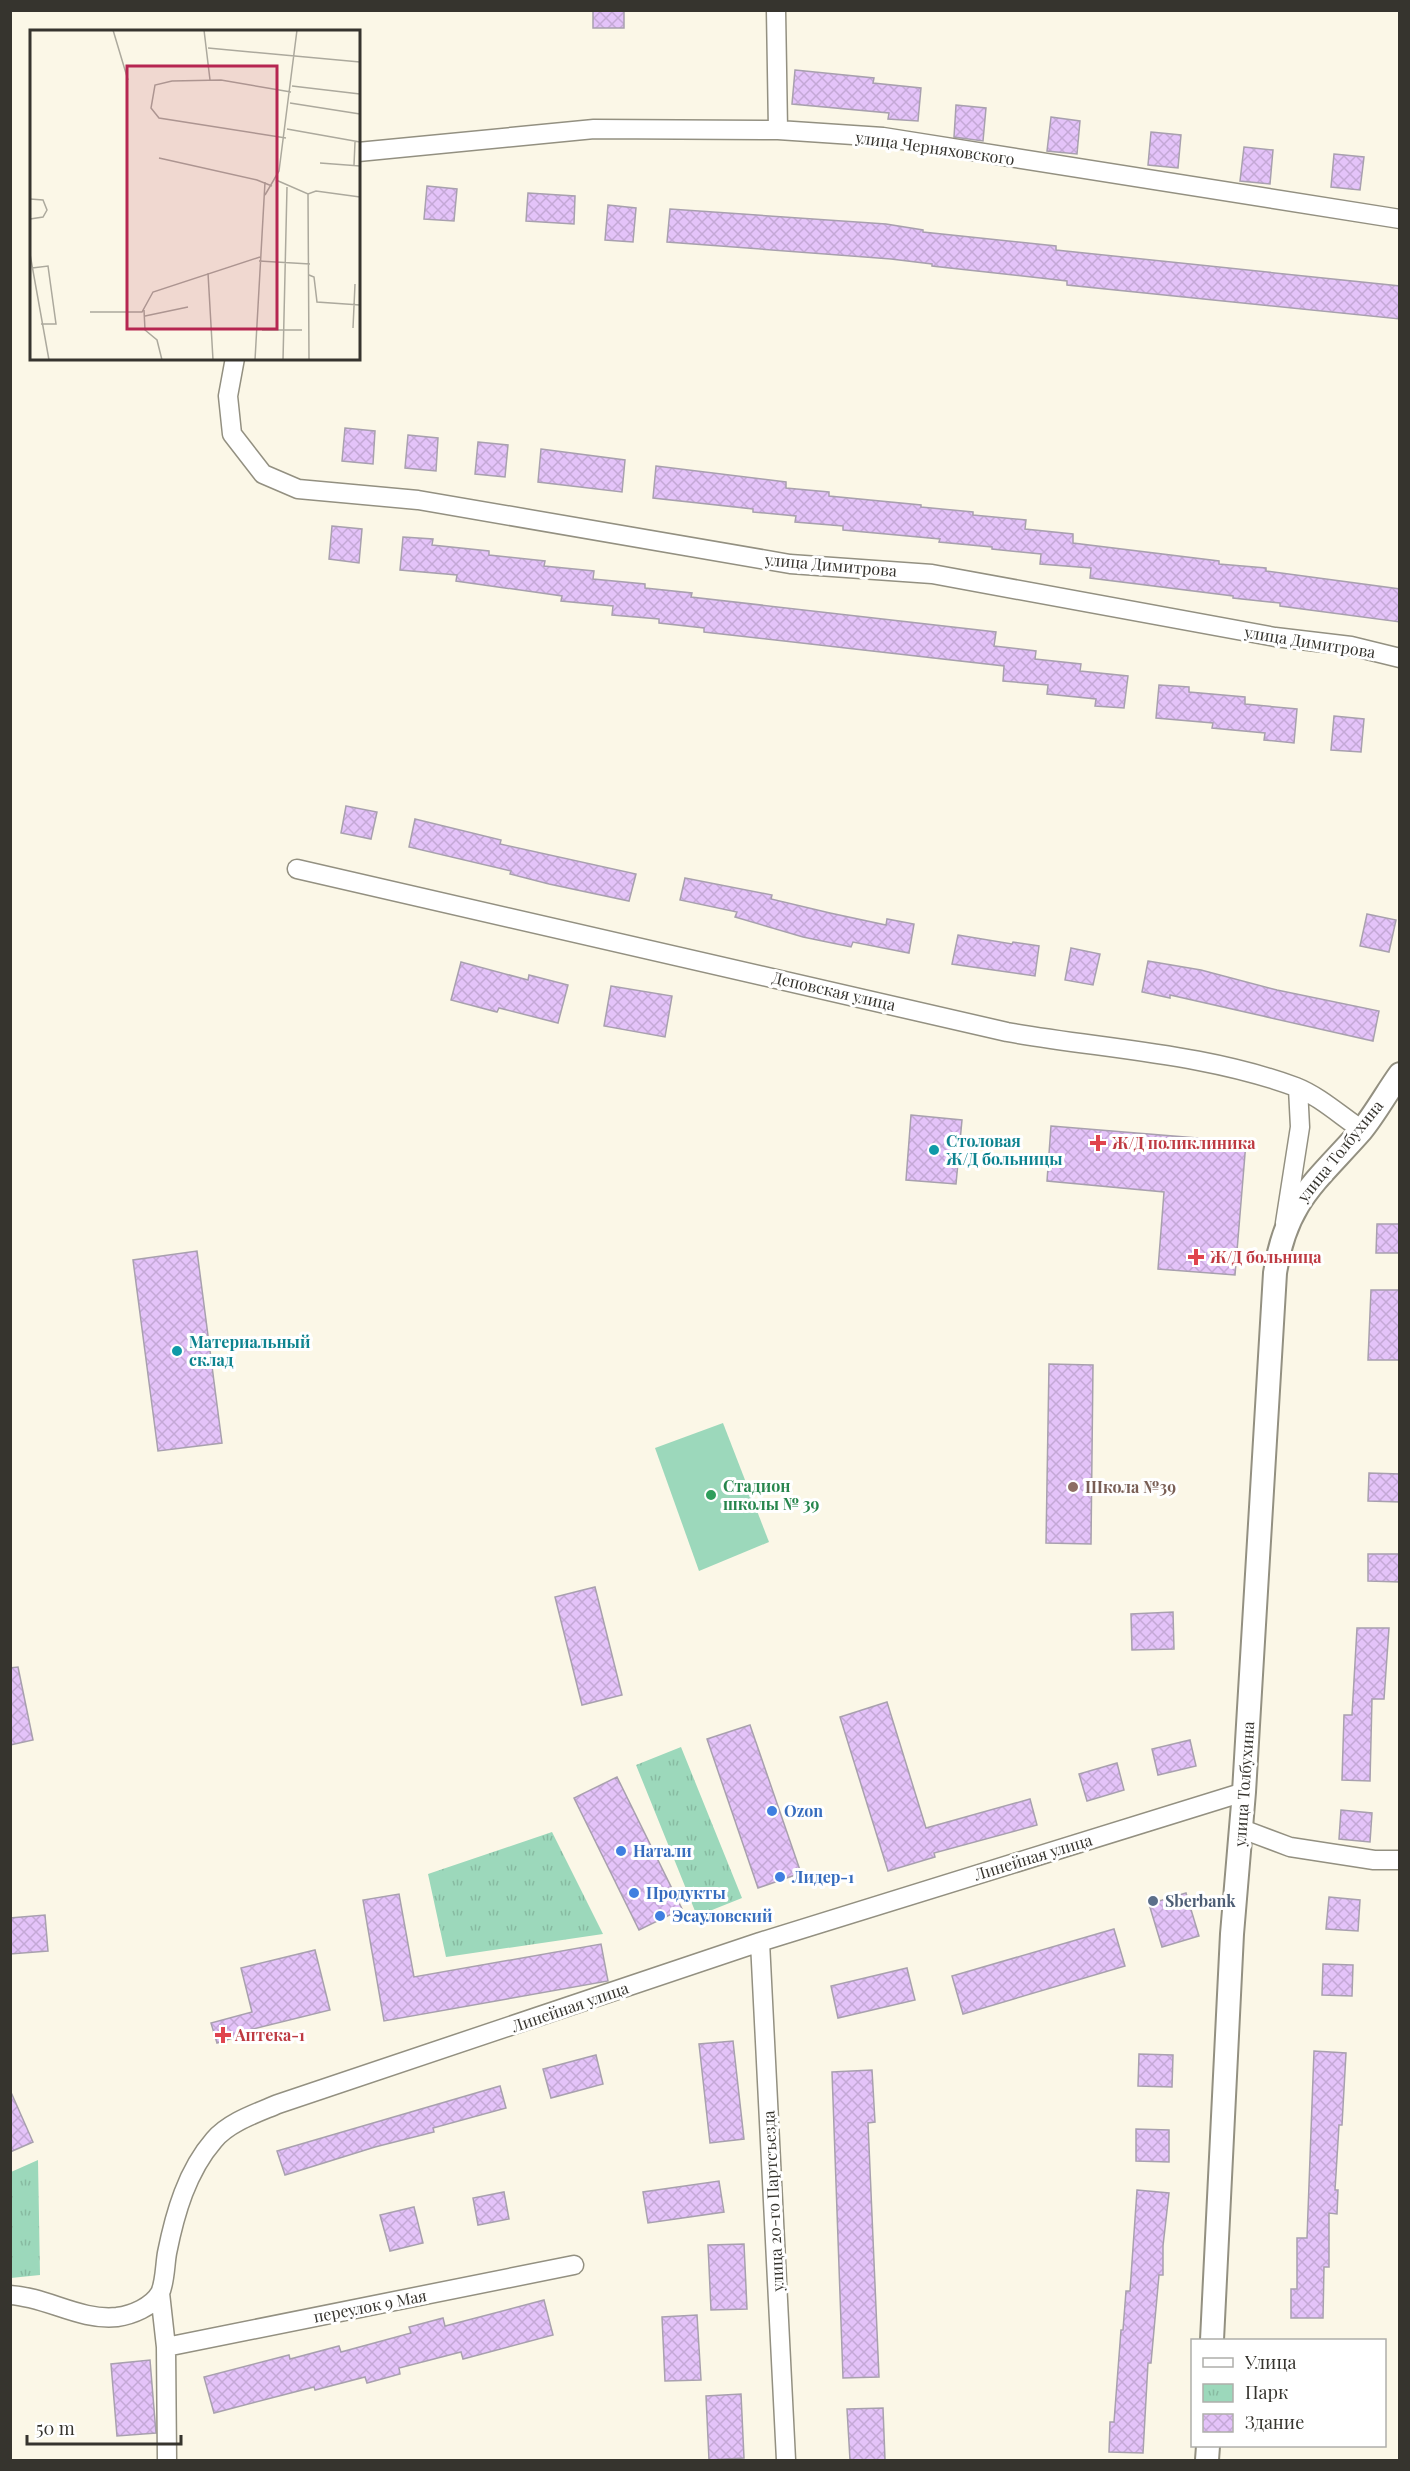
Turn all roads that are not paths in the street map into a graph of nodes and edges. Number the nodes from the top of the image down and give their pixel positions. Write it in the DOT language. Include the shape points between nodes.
graph roads {
  1 [pos="776,10"];
  2 [pos="778,130"];
  3 [pos="360,152"];
  4 [pos="1400,219"];
  5 [pos="234,360"];
  6 [pos="1400,658"];
  7 [pos="297,869"];
  8 [pos="1400,1074"];
  9 [pos="1298,1088"];
  10 [pos="1362,1130"];
  11 [pos="1284,1229"];
  12 [pos="1244,1792"];
  13 [pos="1242,1829"];
  14 [pos="1400,1860"];
  15 [pos="760,1942"];
  16 [pos="574,2265"];
  17 [pos="160,2293"];
  18 [pos="10,2295"];
  19 [pos="1212,2339"];
  20 [pos="166,2347"];
  21 [pos="167,2460"];
  22 [pos="786,2460"];
  1 -- 2 [label="street"];
  2 -- 3 [label="street, улица Черняховского" via="594,129"];
  2 -- 4 [label="street, улица Черняховского" via="883,137"];
  5 -- 6 [label="street, улица Димитрова" via="228,396 232,434 263,474 298,489 418,500 790,564 932,574 1275,638 1351,646"];
  7 -- 9 [label="street, Деповская улица" via="1007,1032 1080,1045 1134,1049 1223,1067"];
  8 -- 10 [label="street, улица Толбухина"];
  9 -- 10 [label="street, Деповская улица"];
  9 -- 11 [label="street, улица Толбухина" via="1300,1127"];
  10 -- 11 [label="street, улица Толбухина" via="1333,1158 1296,1205"];
  11 -- 12 [label="street, улица Толбухина" via="1275,1273"];
  12 -- 13 [label="street, улица Толбухина"];
  12 -- 15 [label="street, Линейная улица"];
  13 -- 14 [label="street" via="1290,1847 1374,1860"];
  13 -- 19 [label="street, улица Толбухина" via="1231,1946"];
  15 -- 17 [label="street, Линейная улица" via="243,2119 216,2137 190,2176 175,2217"];
  15 -- 22 [label="street, улица 20-го Партсъезда"];
  16 -- 20 [label="street, переулок 9 Мая"];
  17 -- 18 [label="street" via="140,2311 118,2317 90,2317 30,2296"];
  17 -- 20 [label="street, Линейная улица"];
  20 -- 21 [label="street, Линейная улица"];
}
